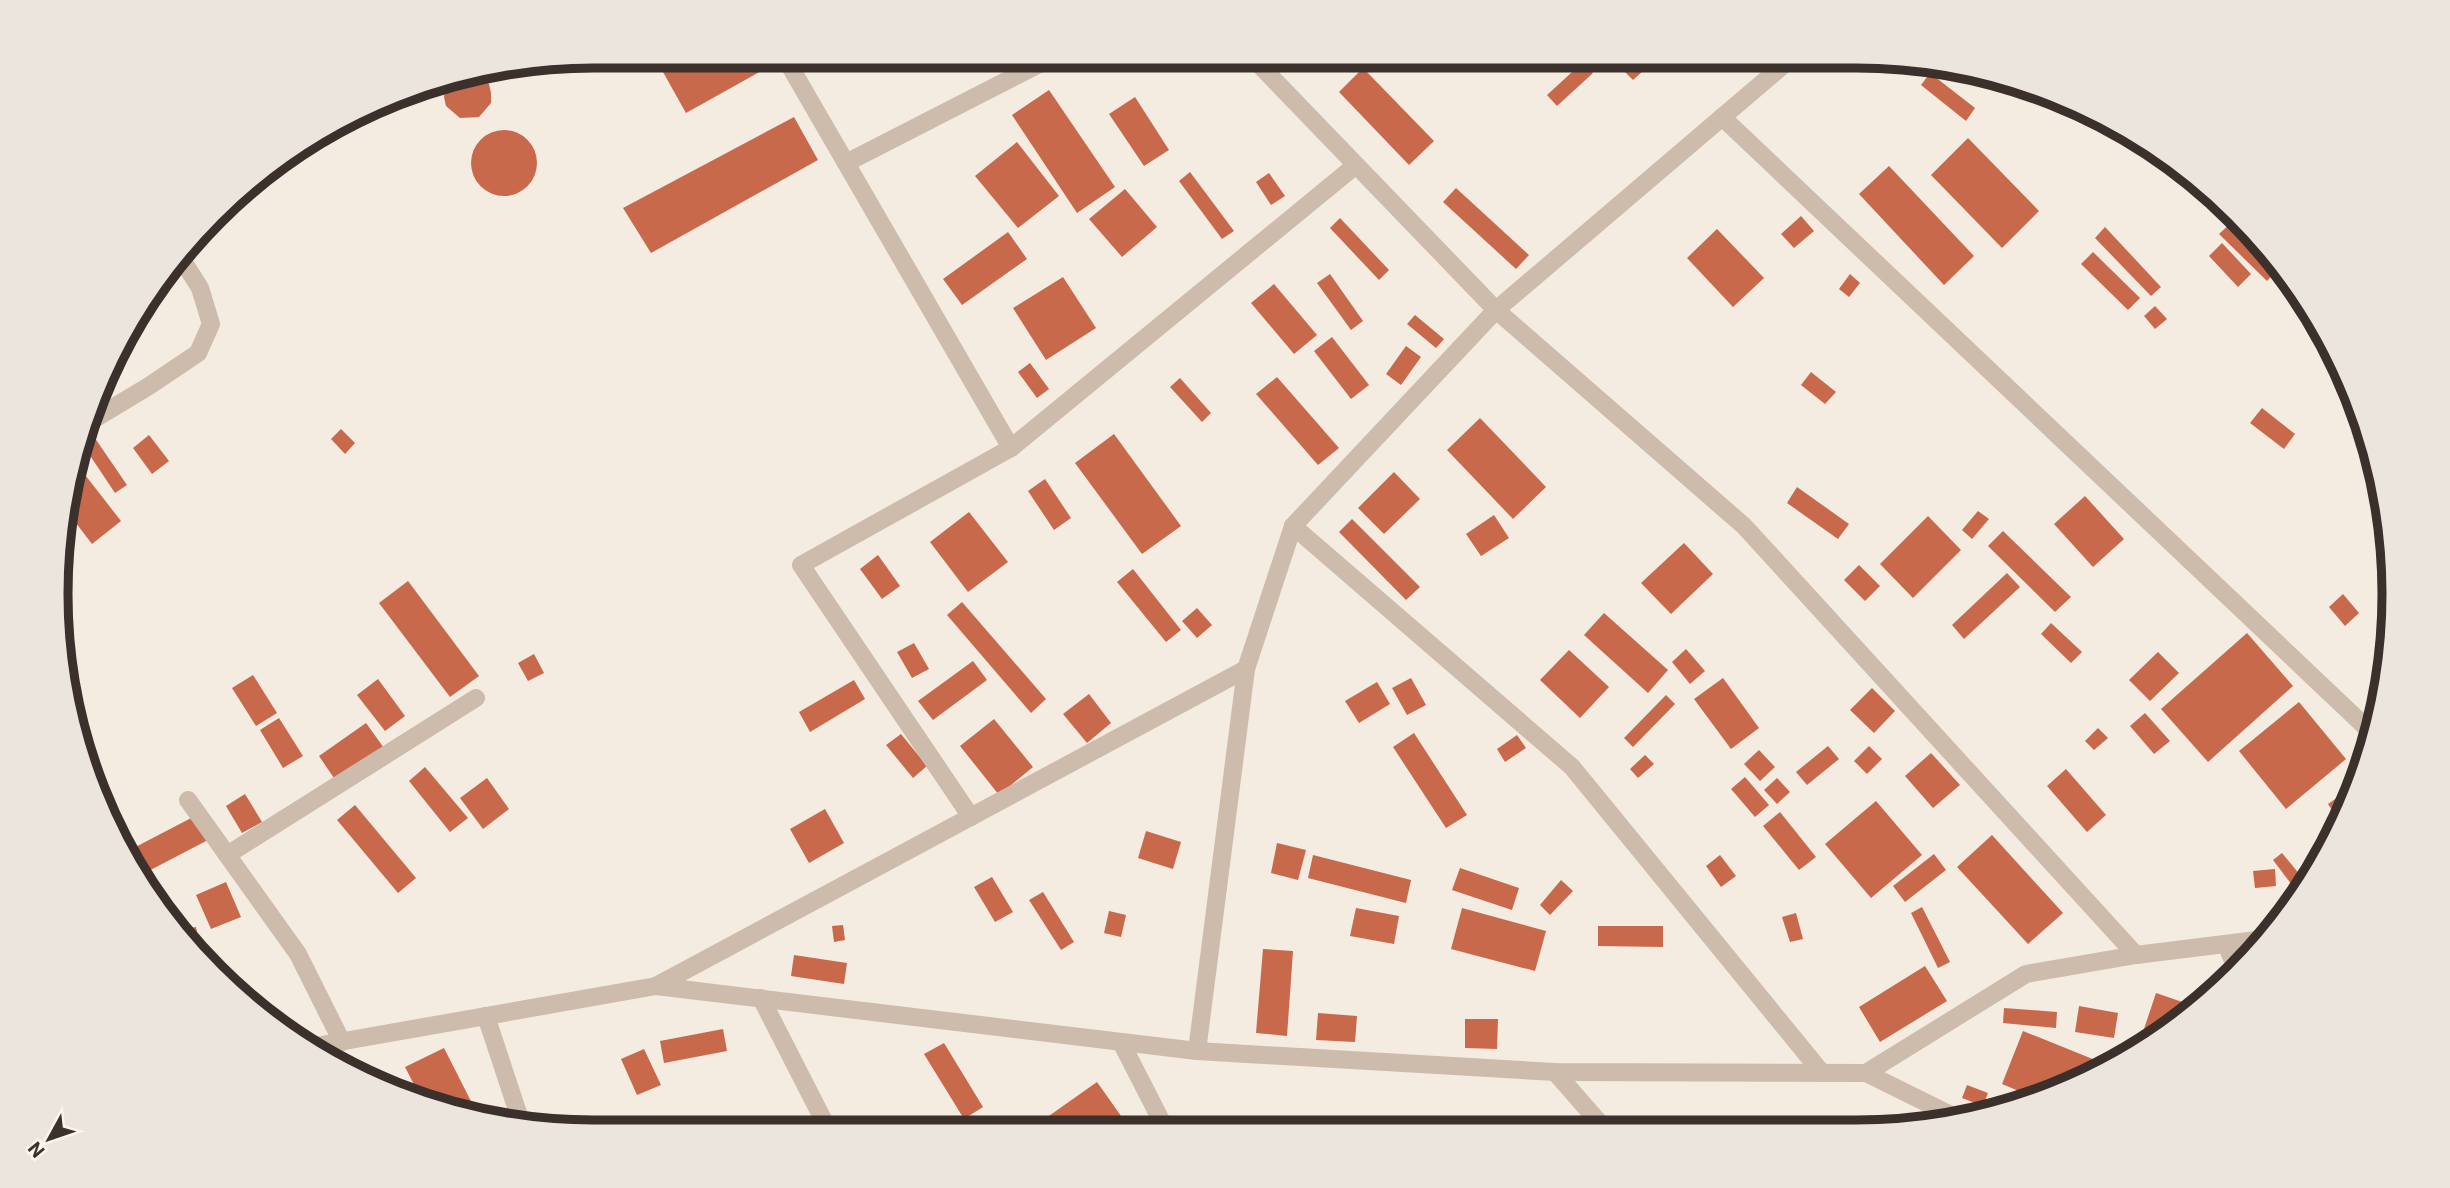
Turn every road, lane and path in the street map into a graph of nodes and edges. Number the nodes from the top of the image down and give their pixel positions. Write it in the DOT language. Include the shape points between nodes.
graph roads {
  1 [pos="791,68"];
  2 [pos="1032,68"];
  3 [pos="1263,68"];
  4 [pos="1780,68"];
  5 [pos="1723,117"];
  6 [pos="846,163"];
  7 [pos="1356,165"];
  8 [pos="185,264"];
  9 [pos="1496,310"];
  10 [pos="99,416"];
  11 [pos="1011,448"];
  12 [pos="1293,526"];
  13 [pos="1246,669"];
  14 [pos="476,698"];
  15 [pos="2365,726"];
  16 [pos="188,800"];
  17 [pos="971,817"];
  18 [pos="228,855"];
  19 [pos="2251,941"];
  20 [pos="2226,944"];
  21 [pos="2136,955"];
  22 [pos="2233,961"];
  23 [pos="656,986"];
  24 [pos="761,998"];
  25 [pos="486,1016"];
  26 [pos="342,1042"];
  27 [pos="1121,1042"];
  28 [pos="324,1045"];
  29 [pos="1197,1051"];
  30 [pos="1555,1072"];
  31 [pos="1822,1073"];
  32 [pos="1866,1073"];
  33 [pos="1945,1112"];
  34 [pos="518,1114"];
  35 [pos="823,1120"];
  36 [pos="1161,1120"];
  37 [pos="1597,1120"];
  1 -- 6 [label="street"];
  2 -- 6 [label="street"];
  3 -- 7 [label="street"];
  4 -- 5 [label="street"];
  5 -- 9 [label="street"];
  5 -- 15 [label="street"];
  6 -- 11 [label="street"];
  7 -- 9 [label="street"];
  7 -- 11 [label="street"];
  8 -- 10 [label="street" via="200,288 211,324 198,352"];
  9 -- 12 [label="street"];
  9 -- 21 [label="street" via="1744,526"];
  11 -- 17 [label="street" via="802,565"];
  12 -- 13 [label="street"];
  12 -- 31 [label="street" via="1572,767"];
  13 -- 17 [label="street"];
  13 -- 29 [label="street"];
  14 -- 18 [label="street"];
  16 -- 18 [label="street"];
  17 -- 23 [label="street"];
  18 -- 26 [label="street" via="298,954"];
  19 -- 20 [label="street"];
  20 -- 21 [label="street"];
  20 -- 22 [label="street"];
  21 -- 32 [label="street" via="2026,974"];
  23 -- 24 [label="street"];
  23 -- 25 [label="street"];
  24 -- 27 [label="street"];
  24 -- 35 [label="street"];
  25 -- 26 [label="street"];
  25 -- 34 [label="street"];
  26 -- 28 [label="street"];
  27 -- 29 [label="street"];
  27 -- 36 [label="street"];
  29 -- 30 [label="street"];
  30 -- 31 [label="street"];
  30 -- 37 [label="street"];
  31 -- 32 [label="street"];
  32 -- 33 [label="street"];
}
